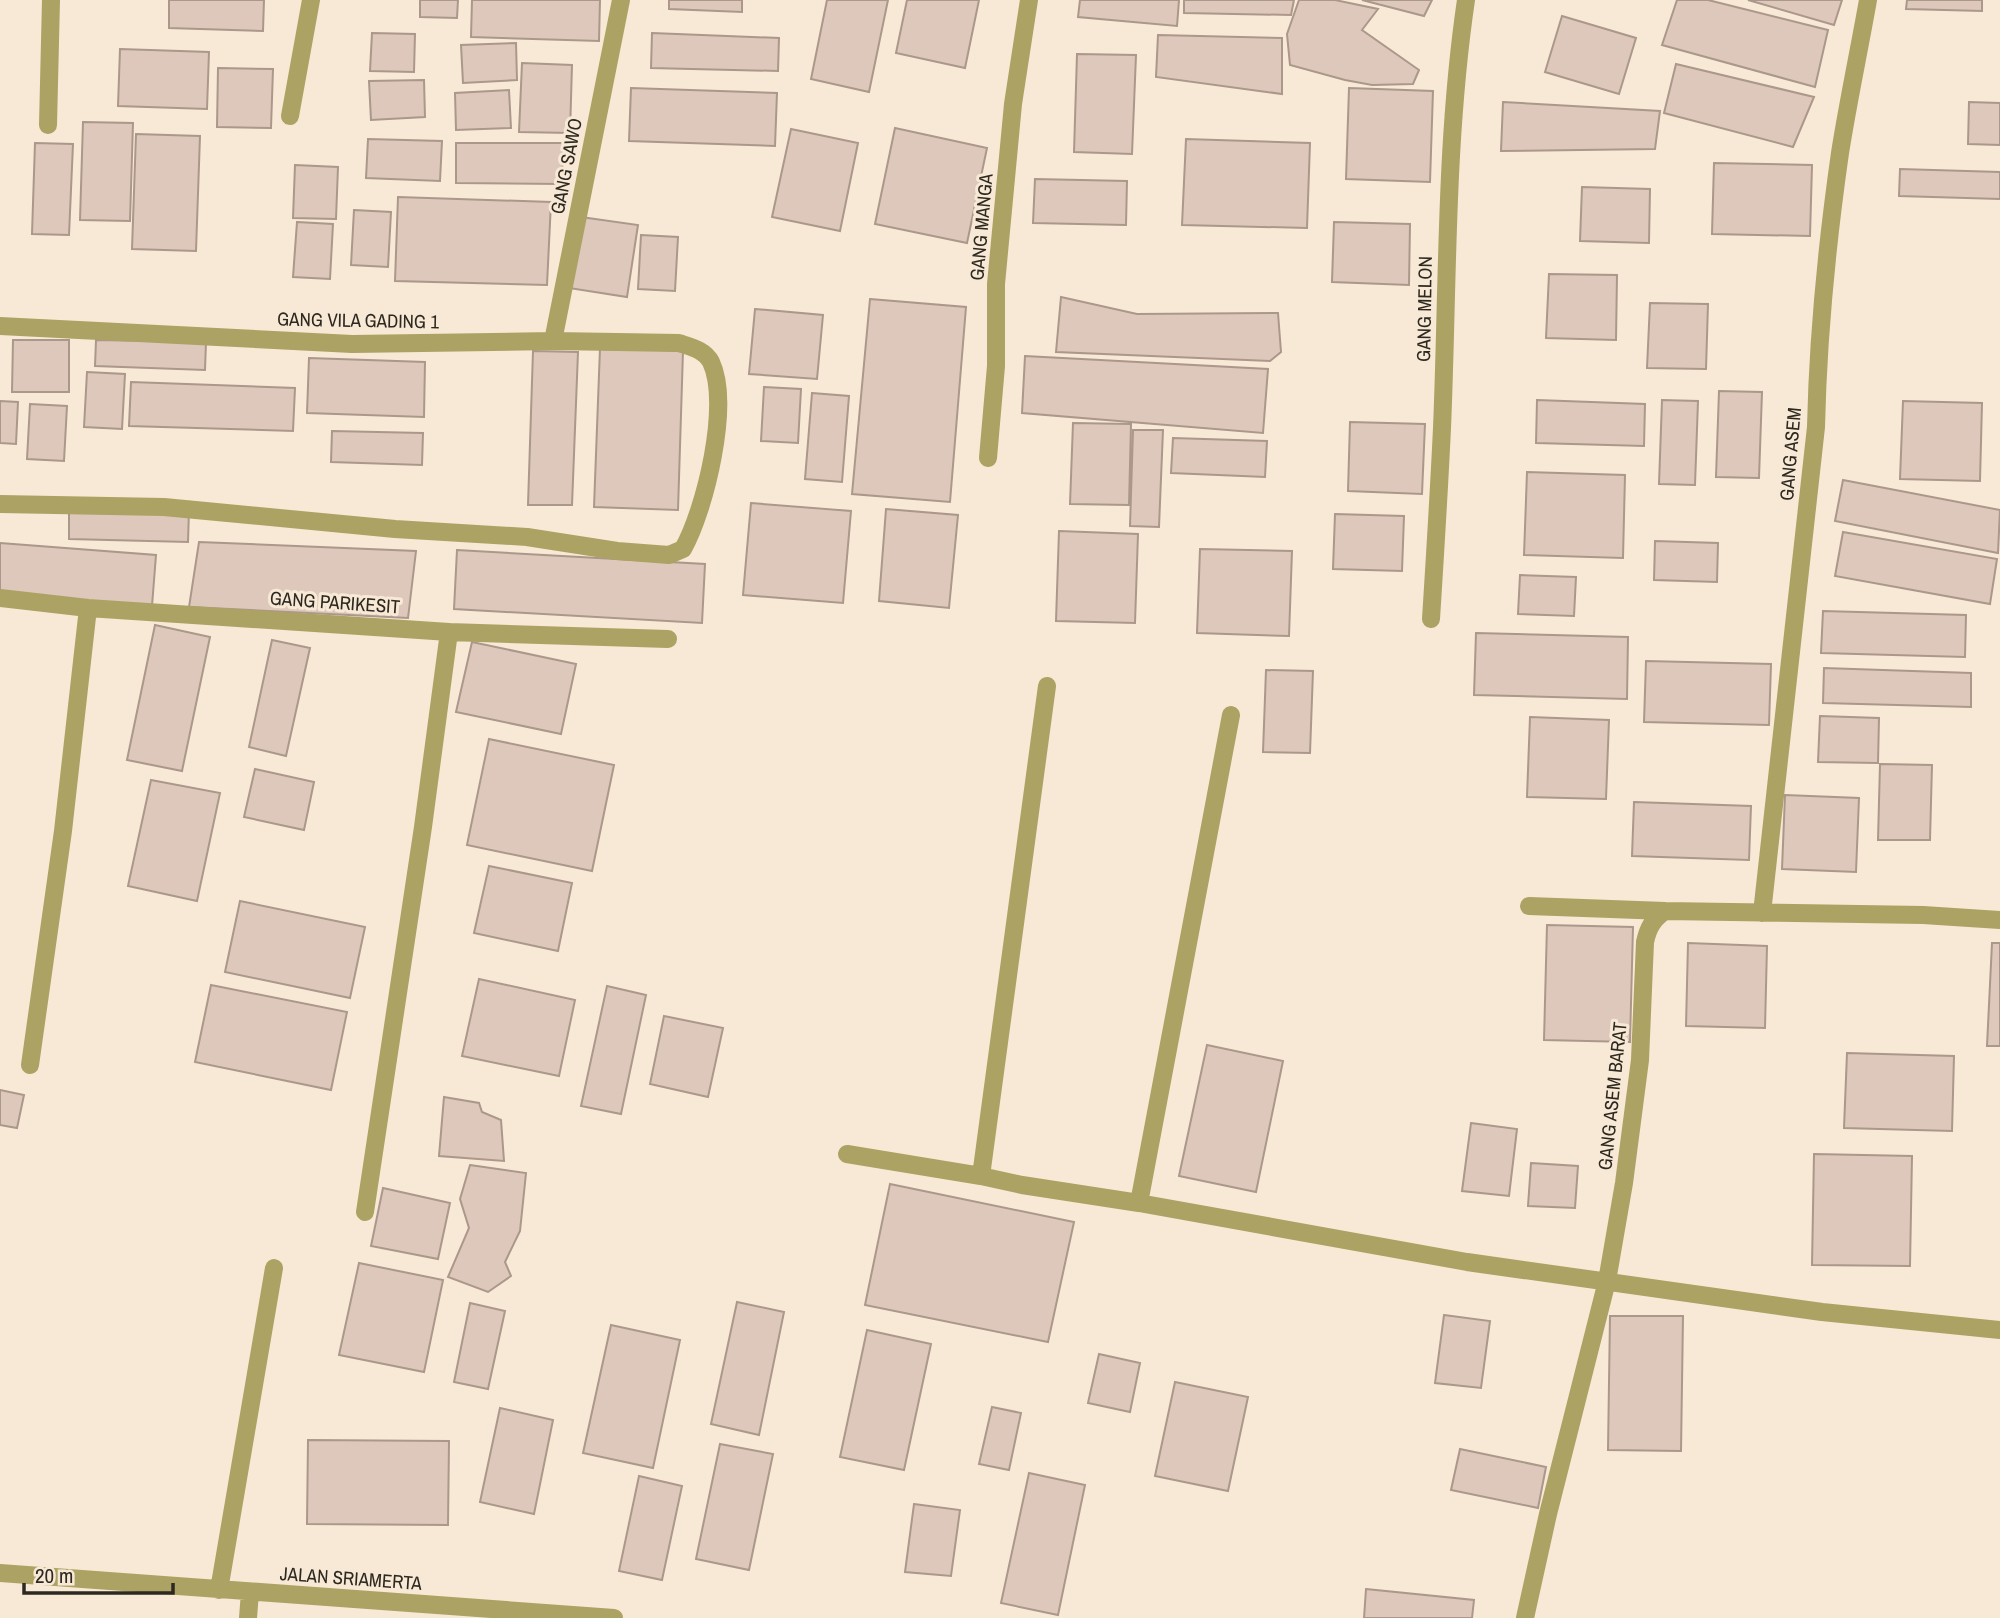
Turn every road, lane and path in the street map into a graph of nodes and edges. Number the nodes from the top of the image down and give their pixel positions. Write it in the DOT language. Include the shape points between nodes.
graph roads {
  1 [pos="51,0"];
  2 [pos="311,0"];
  3 [pos="621,0"];
  4 [pos="1029,0"];
  5 [pos="1466,0"];
  6 [pos="1868,0"];
  7 [pos="290,116"];
  8 [pos="48,125"];
  9 [pos="0,326"];
  10 [pos="552,341"];
  11 [pos="988,458"];
  12 [pos="0,504"];
  13 [pos="0,598"];
  14 [pos="88,608"];
  15 [pos="1431,619"];
  16 [pos="449,632"];
  17 [pos="667,639"];
  18 [pos="1046,686"];
  19 [pos="1231,715"];
  20 [pos="1529,906"];
  21 [pos="1665,911"];
  22 [pos="1762,913"];
  23 [pos="2000,920"];
  24 [pos="30,1065"];
  25 [pos="847,1154"];
  26 [pos="981,1176"];
  27 [pos="1139,1203"];
  28 [pos="365,1212"];
  29 [pos="274,1268"];
  30 [pos="1607,1281"];
  31 [pos="2000,1330"];
  32 [pos="0,1573"];
  33 [pos="219,1590"];
  34 [pos="250,1592"];
  35 [pos="539,1614"];
  36 [pos="248,1618"];
  37 [pos="614,1618"];
  38 [pos="1525,1618"];
  1 -- 8 [label="street"];
  2 -- 7 [label="street"];
  3 -- 10 [label="street, GANG SAWO"];
  4 -- 11 [label="street, GANG MANGA" via="1013,104 996,284 996,366"];
  5 -- 15 [label="street, GANG MELON" via="1446,254"];
  6 -- 22 [label="street, GANG ASEM" via="1840,152"];
  9 -- 10 [label="street, GANG VILA GADING 1" via="352,344"];
  10 -- 12 [label="street, GANG VILA GADING 1" via="679,344 696,348 710,361 717,424 711,464 683,549 669,555 617,551 527,537 164,507"];
  13 -- 14 [label="street, GANG PARIKESIT"];
  14 -- 16 [label="street, GANG PARIKESIT"];
  14 -- 24 [label="street"];
  16 -- 17 [label="street, GANG PARIKESIT"];
  16 -- 28 [label="street"];
  18 -- 26 [label="street"];
  19 -- 27 [label="street"];
  20 -- 21 [label="street"];
  21 -- 22 [label="street"];
  21 -- 30 [label="street, GANG ASEM BARAT" via="1650,926 1645,942 1640,1060"];
  22 -- 23 [label="street"];
  25 -- 26 [label="street"];
  26 -- 27 [label="street"];
  27 -- 30 [label="street" via="1467,1262"];
  29 -- 33 [label="street"];
  30 -- 31 [label="street" via="1822,1312"];
  30 -- 38 [label="street, GANG ASEM BARAT"];
  32 -- 33 [label="street, JALAN SRIAMERTA"];
  33 -- 34 [label="street, JALAN SRIAMERTA"];
  34 -- 35 [label="street, JALAN SRIAMERTA"];
  34 -- 36 [label="street"];
  35 -- 37 [label="street, JALAN SRIAMERTA"];
}
